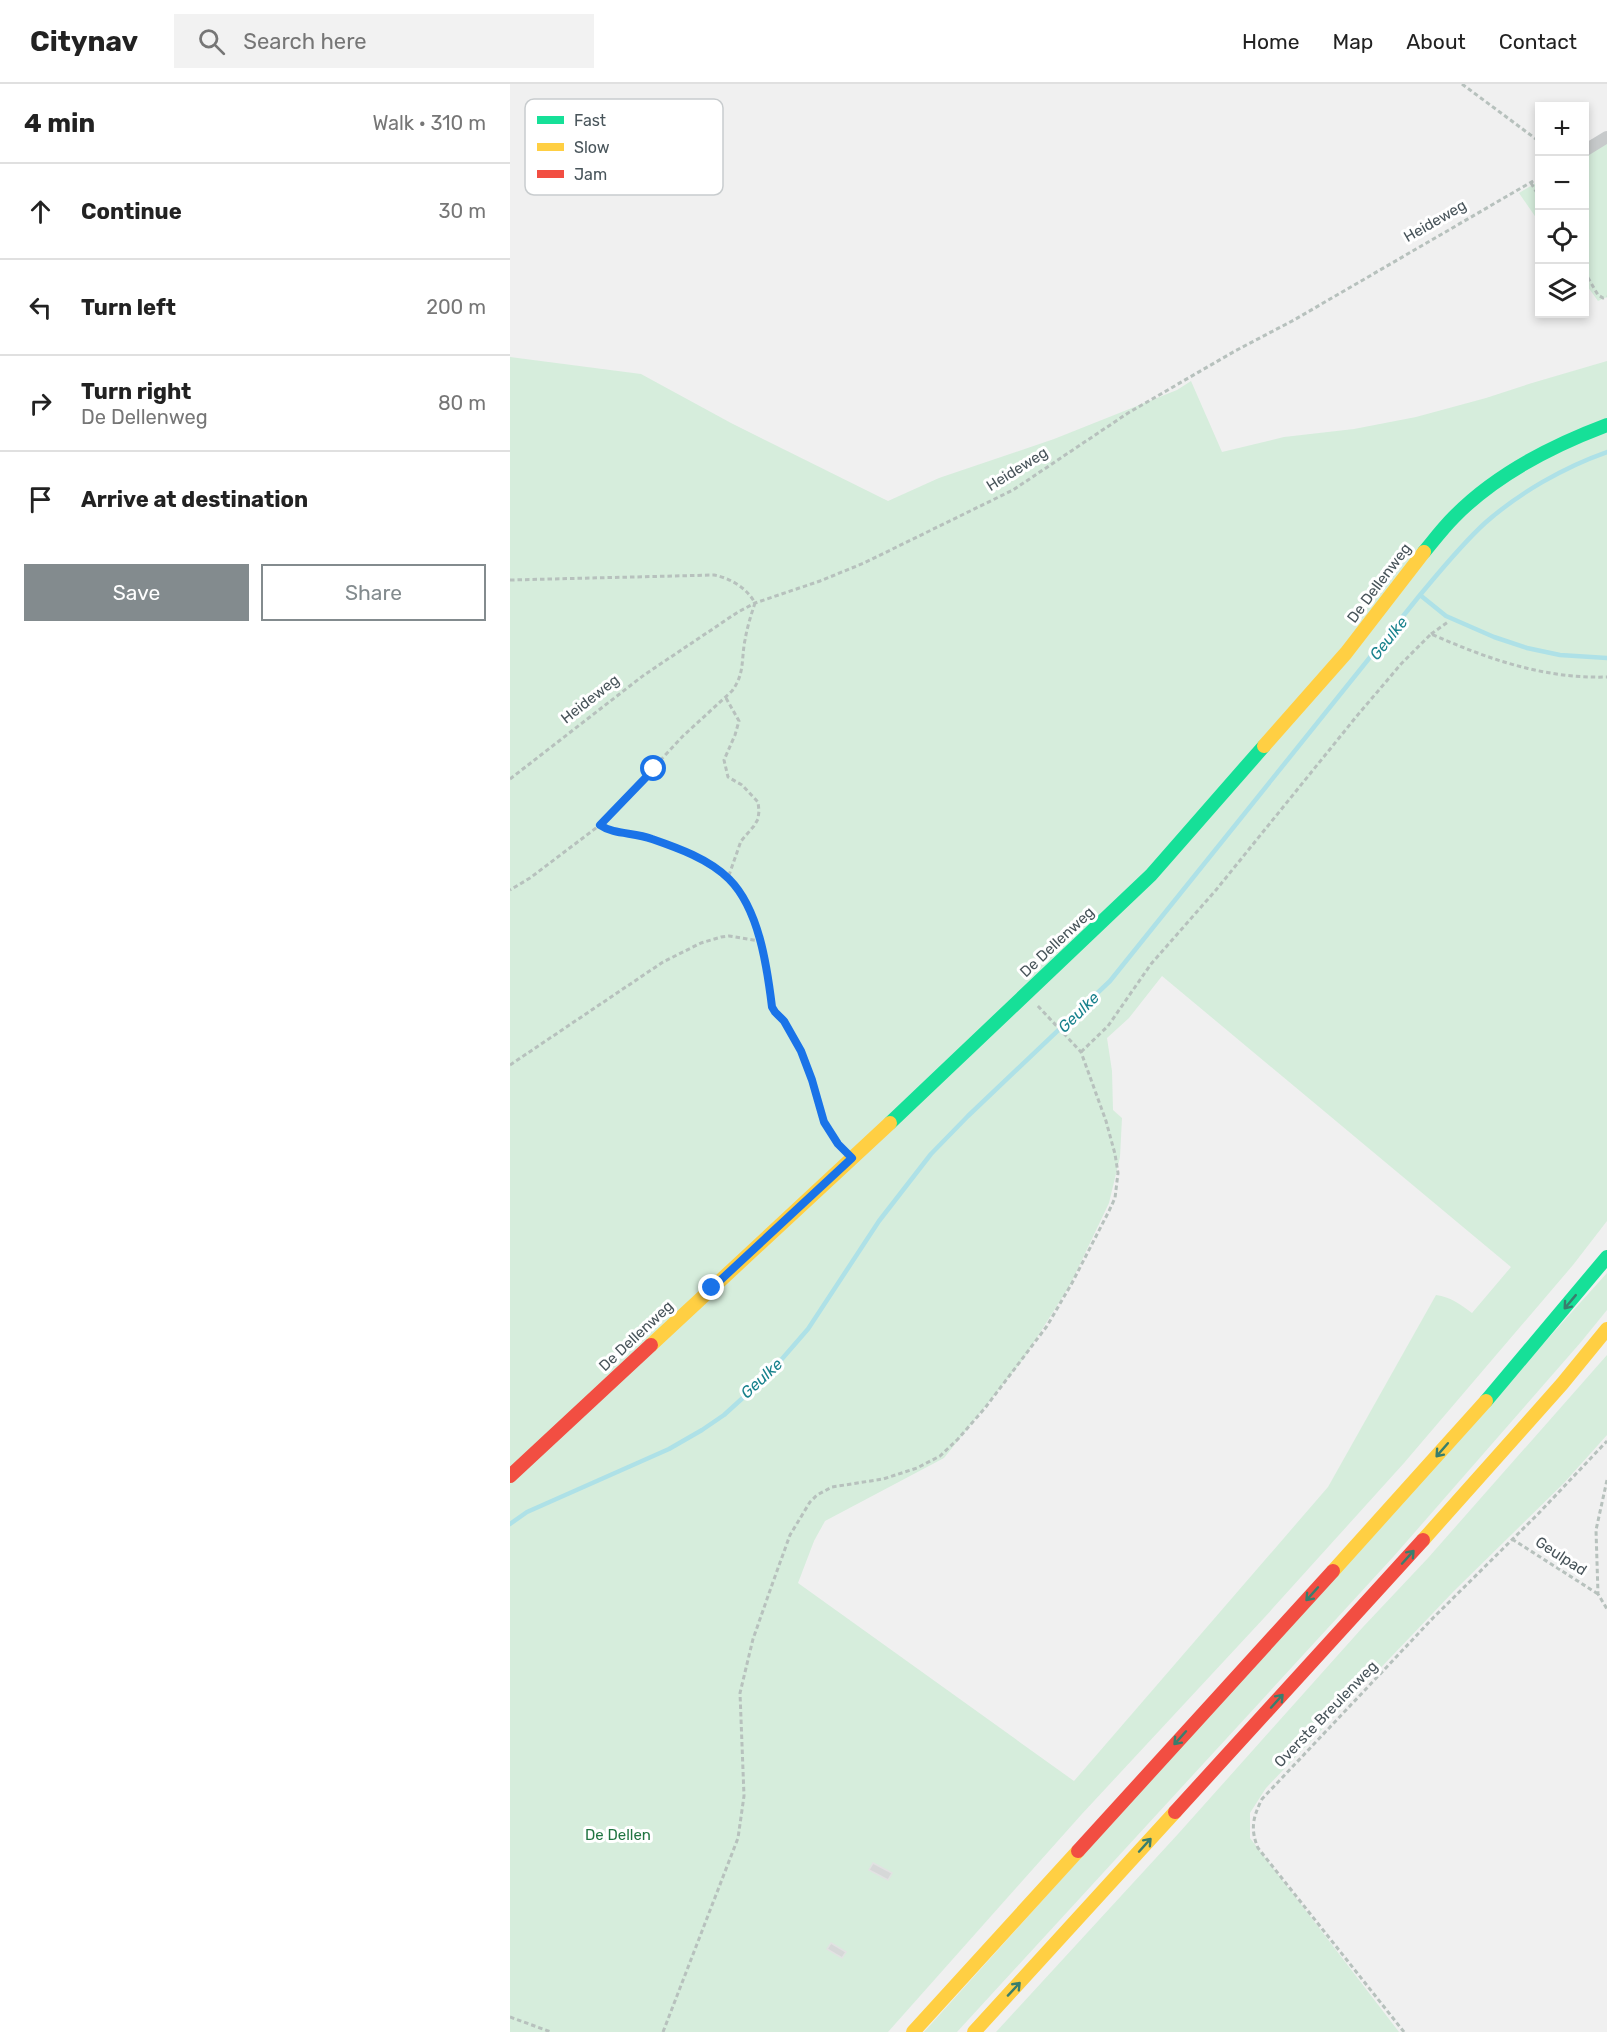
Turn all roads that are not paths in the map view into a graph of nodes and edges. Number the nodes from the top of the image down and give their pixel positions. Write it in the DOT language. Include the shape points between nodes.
graph roads {
  1 [pos="1607,137"];
  2 [pos="1589,148"];
  3 [pos="1607,425"];
  4 [pos="1607,1257"];
  5 [pos="1607,1329"];
  6 [pos="510,1476"];
  7 [pos="913,2032"];
  8 [pos="974,2032"];
  1 -- 2 [label="street"];
  3 -- 6 [label="main road, De Dellenweg" via="1526,462 1484,490 1455,516 1346,653 1151,875"];
  4 -- 7 [label="main road, one-way" via="1407,1490"];
  8 -- 5 [label="main road, one-way" via="1423,1540"];
}
